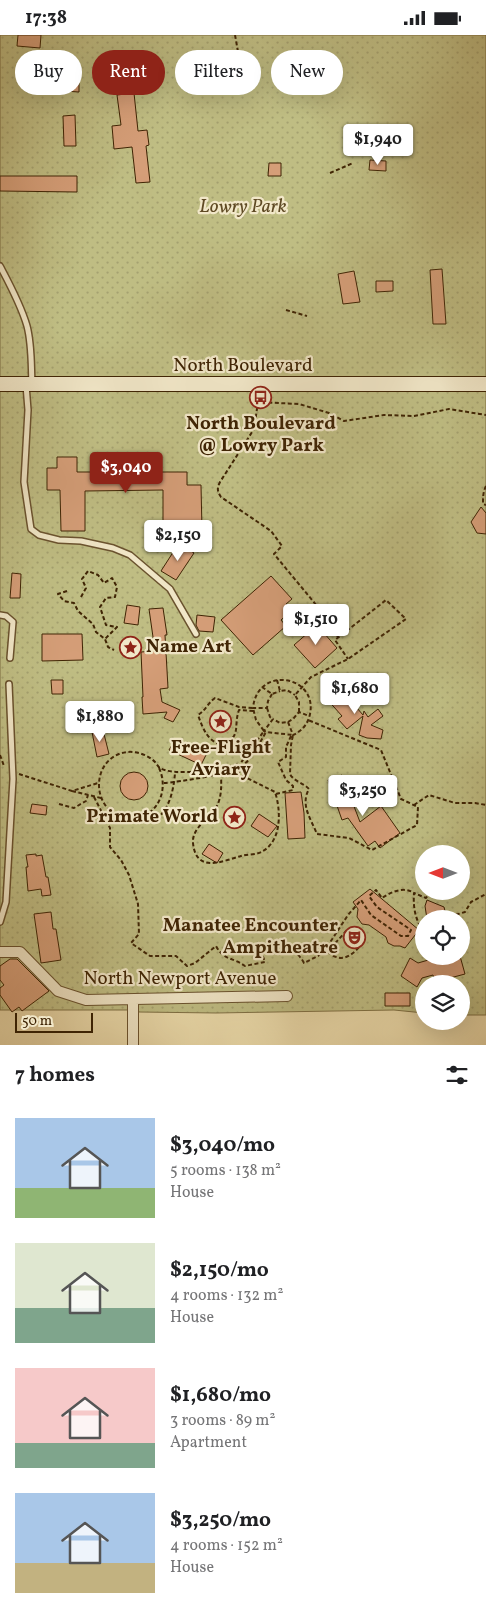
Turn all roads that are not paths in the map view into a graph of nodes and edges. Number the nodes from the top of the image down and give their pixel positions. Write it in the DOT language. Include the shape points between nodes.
graph roads {
  1 [pos="0,266"];
  2 [pos="0,384"];
  3 [pos="29,384"];
  4 [pos="486,384"];
  5 [pos="0,615"];
  6 [pos="196,634"];
  7 [pos="10,658"];
  8 [pos="9,684"];
  9 [pos="0,923"];
  10 [pos="0,952"];
  11 [pos="287,996"];
  12 [pos="133,1000"];
  13 [pos="133,1045"];
  1 -- 3 [label="lane" via="27,326"];
  2 -- 3 [label="street, North Boulevard"];
  3 -- 4 [label="street, North Boulevard"];
  3 -- 6 [label="lane" via="24,482 32,529 39,535 113,548 130,555 170,589"];
  5 -- 7 [label="lane" via="12,622"];
  8 -- 9 [label="lane" via="13,779 6,902"];
  10 -- 12 [label="street, North Newport Avenue" via="20,952 58,991 86,1001"];
  11 -- 12 [label="street, North Newport Avenue"];
  12 -- 13 [label="street"];
}
